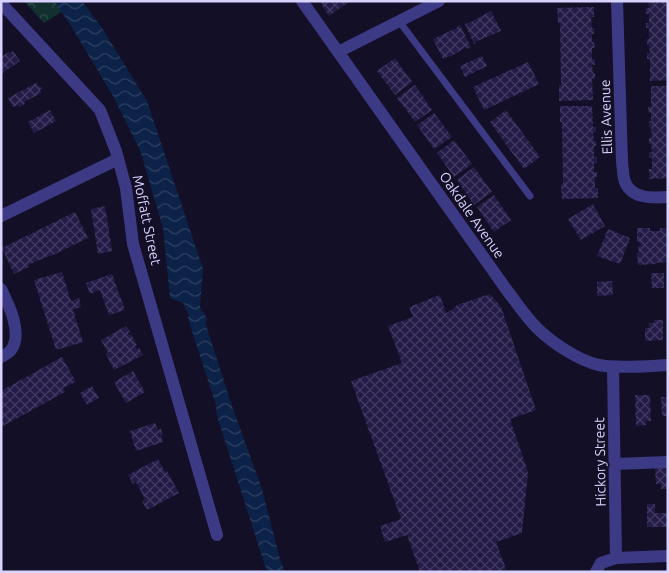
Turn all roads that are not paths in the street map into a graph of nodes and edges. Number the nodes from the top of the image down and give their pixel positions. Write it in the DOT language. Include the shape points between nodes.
graph roads {
  1 [pos="302,1"];
  2 [pos="439,1"];
  3 [pos="617,1"];
  4 [pos="1,3"];
  5 [pos="398,21"];
  6 [pos="338,52"];
  7 [pos="118,159"];
  8 [pos="530,196"];
  9 [pos="668,197"];
  10 [pos="1,216"];
  11 [pos="1,289"];
  12 [pos="4,355"];
  13 [pos="668,365"];
  14 [pos="613,367"];
  15 [pos="668,462"];
  16 [pos="615,464"];
  17 [pos="218,535"];
  18 [pos="668,556"];
  19 [pos="616,558"];
  20 [pos="596,572"];
  1 -- 6 [label="street, Oakdale Avenue"];
  2 -- 5 [label="street"];
  3 -- 9 [label="street, Ellis Avenue" via="624,181 629,189 641,196"];
  4 -- 7 [label="street, Moffatt Street" via="100,110"];
  5 -- 6 [label="street"];
  5 -- 8 [label="lane"];
  6 -- 14 [label="street, Oakdale Avenue" via="537,328 572,354 588,362"];
  7 -- 10 [label="street"];
  7 -- 17 [label="street, Moffatt Street" via="126,188 133,244"];
  11 -- 12 [label="street" via="15,324 16,339 11,351"];
  13 -- 14 [label="street, Oakdale Avenue"];
  14 -- 16 [label="street, Hickory Street"];
  15 -- 16 [label="street"];
  16 -- 19 [label="street, Hickory Street"];
  18 -- 19 [label="street"];
  19 -- 20 [label="street" via="602,563"];
}
